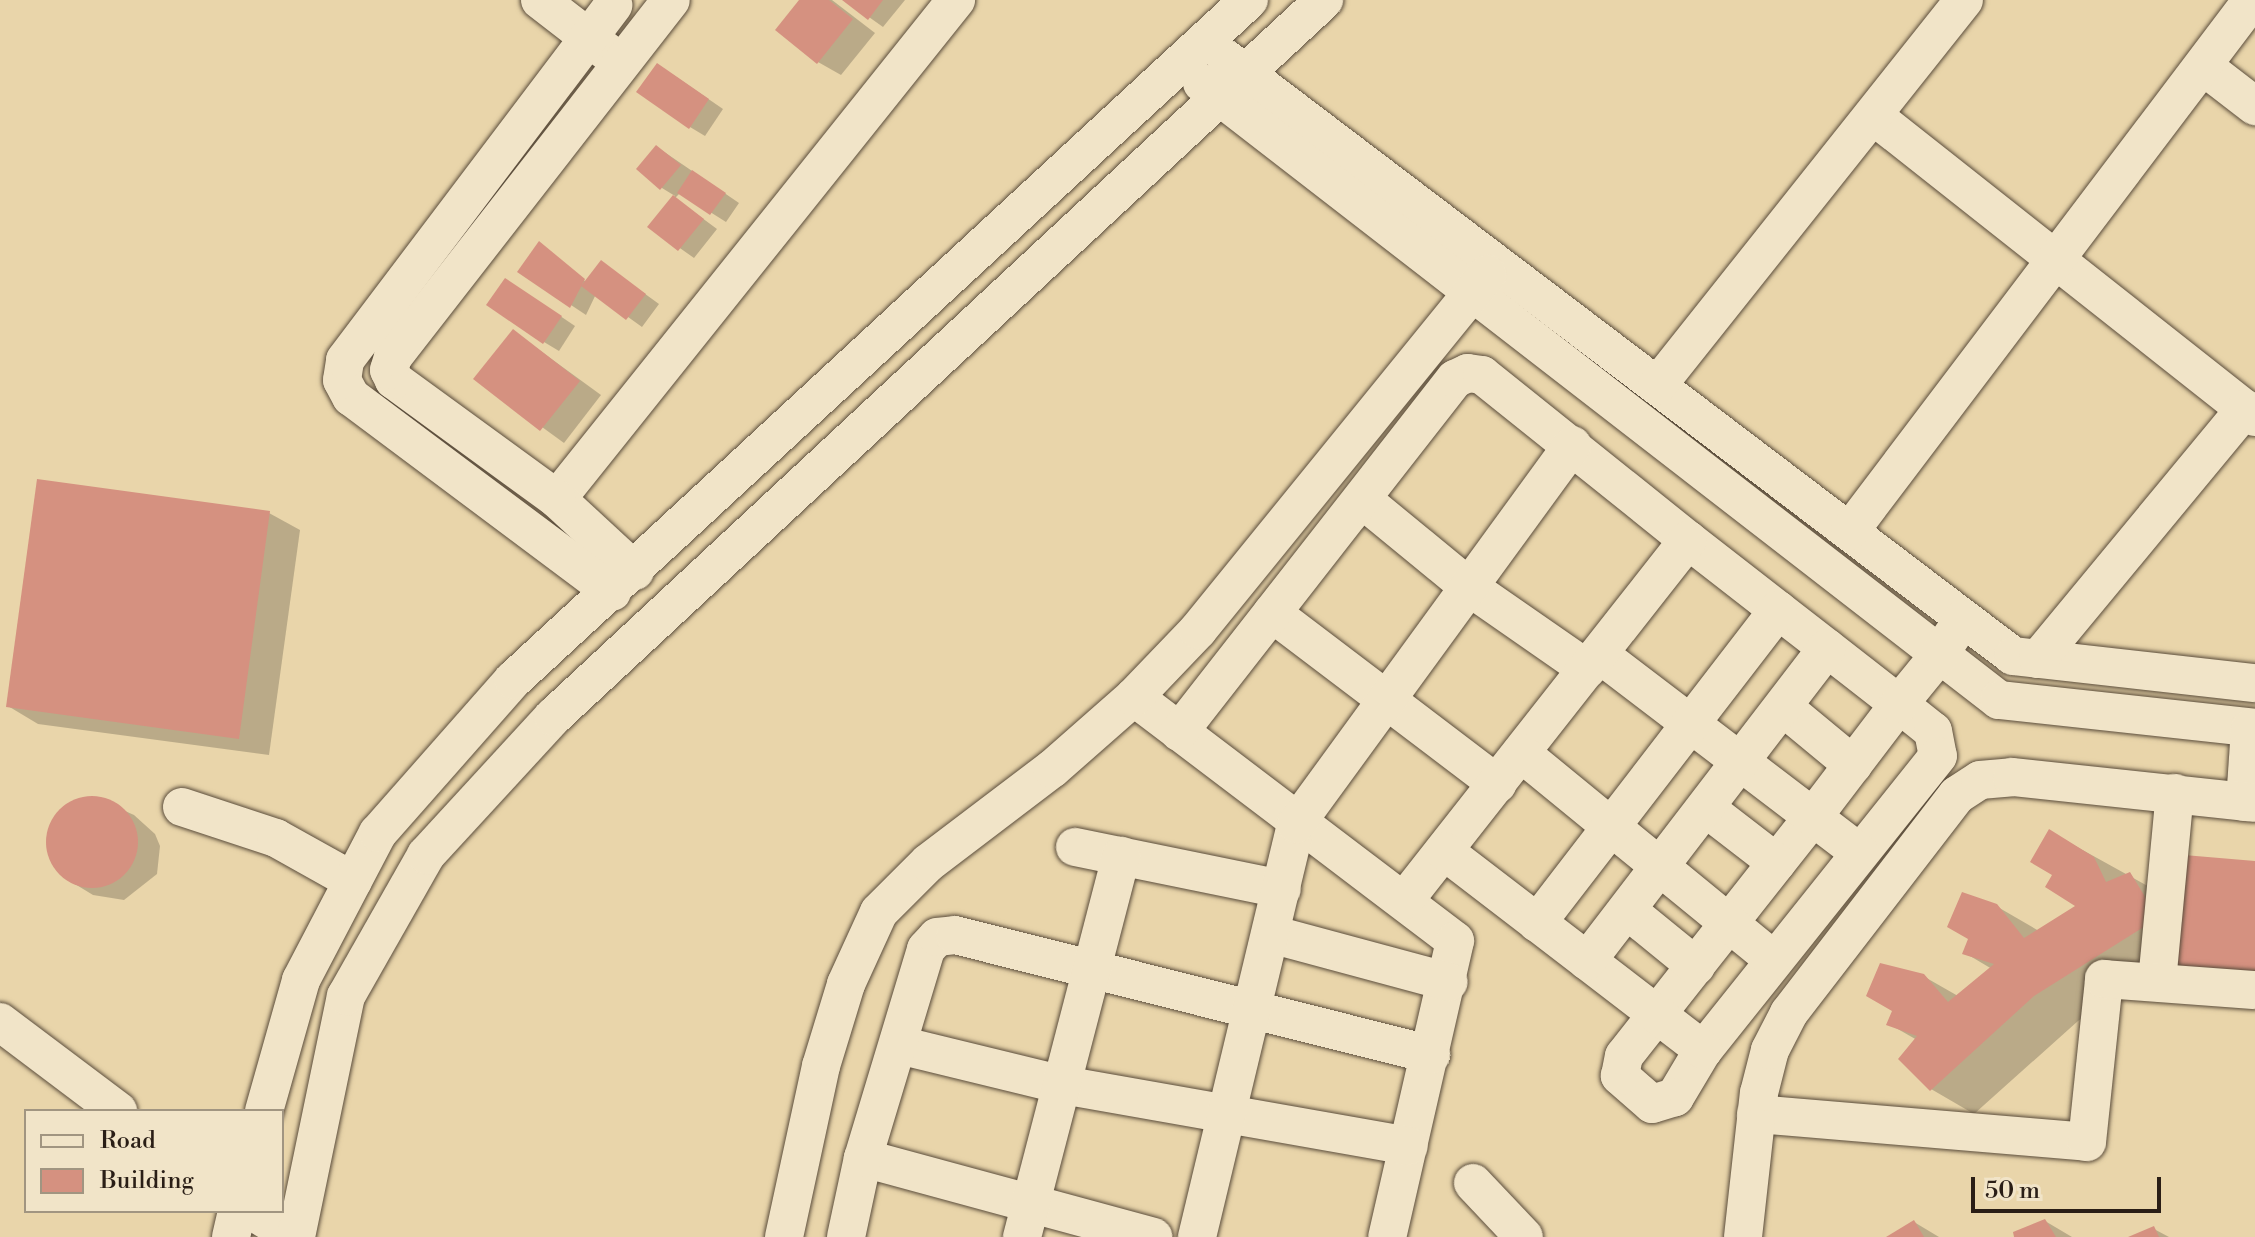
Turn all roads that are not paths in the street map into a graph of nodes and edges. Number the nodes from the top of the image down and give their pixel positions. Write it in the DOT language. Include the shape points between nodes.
graph roads {
  1 [pos="540,0"];
  2 [pos="671,0"];
  3 [pos="956,0"];
  4 [pos="1249,0"];
  5 [pos="1324,0"];
  6 [pos="1964,0"];
  7 [pos="2252,0"];
  8 [pos="610,2"];
  9 [pos="647,31"];
  10 [pos="589,38"];
  11 [pos="1191,53"];
  12 [pos="622,63"];
  13 [pos="2203,66"];
  14 [pos="1232,85"];
  15 [pos="2255,106"];
  16 [pos="1875,117"];
  17 [pos="2056,258"];
  18 [pos="1496,264"];
  19 [pos="1470,292"];
  20 [pos="389,370"];
  21 [pos="342,380"];
  22 [pos="1657,386"];
  23 [pos="2250,413"];
  24 [pos="1572,445"];
  25 [pos="557,499"];
  26 [pos="1363,500"];
  27 [pos="1850,531"];
  28 [pos="1688,540"];
  29 [pos="624,581"];
  30 [pos="1469,587"];
  31 [pos="1778,610"];
  32 [pos="1272,613"];
  33 [pos="1963,619"];
  34 [pos="1827,648"];
  35 [pos="1939,655"];
  36 [pos="2038,659"];
  37 [pos="1593,661"];
  38 [pos="2255,683"];
  39 [pos="1134,697"];
  40 [pos="1386,701"];
  41 [pos="1899,704"];
  42 [pos="1783,707"];
  43 [pos="1690,723"];
  44 [pos="2253,728"];
  45 [pos="1179,732"];
  46 [pos="1521,753"];
  47 [pos="1743,764"];
  48 [pos="1853,765"];
  49 [pos="1497,784"];
  50 [pos="2175,793"];
  51 [pos="2250,802"];
  52 [pos="182,807"];
  53 [pos="1707,809"];
  54 [pos="1813,817"];
  55 [pos="1296,824"];
  56 [pos="1610,826"];
  57 [pos="1075,847"];
  58 [pos="1444,851"];
  59 [pos="1860,853"];
  60 [pos="1121,856"];
  61 [pos="1777,863"];
  62 [pos="1661,867"];
  63 [pos="353,881"];
  64 [pos="1282,889"];
  65 [pos="1405,900"];
  66 [pos="1627,910"];
  67 [pos="1537,923"];
  68 [pos="1730,924"];
  69 [pos="1271,934"];
  70 [pos="1774,960"];
  71 [pos="1587,961"];
  72 [pos="1696,966"];
  73 [pos="1092,968"];
  74 [pos="1449,982"];
  75 [pos="2157,982"];
  76 [pos="2255,990"];
  77 [pos="1252,1011"];
  78 [pos="1657,1015"];
  79 [pos="0,1022"];
  80 [pos="899,1045"];
  81 [pos="1703,1050"];
  82 [pos="1431,1055"];
  83 [pos="1063,1085"];
  84 [pos="115,1109"];
  85 [pos="265,1109"];
  86 [pos="1230,1114"];
  87 [pos="1756,1114"];
  88 [pos="1409,1146"];
  89 [pos="863,1158"];
  90 [pos="1473,1183"];
  91 [pos="237,1213"];
  92 [pos="255,1213"];
  93 [pos="1026,1221"];
  94 [pos="231,1237"];
  95 [pos="296,1237"];
  96 [pos="784,1237"];
  97 [pos="846,1237"];
  98 [pos="1153,1237"];
  99 [pos="1197,1237"];
  100 [pos="1387,1237"];
  101 [pos="1524,1237"];
  102 [pos="1743,1237"];
  1 -- 10 [label="street"];
  2 -- 9 [label="street"];
  3 -- 25 [label="street"];
  4 -- 11 [label="street"];
  5 -- 14 [label="street"];
  6 -- 16 [label="street"];
  7 -- 13 [label="street"];
  8 -- 9 [label="street"];
  8 -- 10 [label="street"];
  9 -- 12 [label="street"];
  10 -- 12 [label="street"];
  10 -- 21 [label="street" via="345,360"];
  11 -- 14 [label="street"];
  11 -- 29 [label="street"];
  12 -- 20 [label="street" via="393,357"];
  13 -- 15 [label="street"];
  13 -- 17 [label="street"];
  14 -- 18 [label="street"];
  14 -- 19 [label="street"];
  14 -- 95 [label="street" via="553,717 426,855 346,996"];
  16 -- 17 [label="street"];
  16 -- 22 [label="street"];
  17 -- 23 [label="street"];
  17 -- 27 [label="street"];
  18 -- 19 [label="street"];
  18 -- 22 [label="street"];
  19 -- 35 [label="street"];
  19 -- 39 [label="street" via="1198,630"];
  20 -- 21 [label="street"];
  20 -- 25 [label="street" via="394,380"];
  21 -- 29 [label="street" via="351,397"];
  22 -- 27 [label="street"];
  23 -- 36 [label="street"];
  24 -- 26 [label="street" via="1482,375 1468,373 1455,379"];
  24 -- 28 [label="street"];
  24 -- 30 [label="street"];
  25 -- 29 [label="street"];
  26 -- 30 [label="street"];
  26 -- 32 [label="street"];
  27 -- 33 [label="street"];
  28 -- 31 [label="street"];
  28 -- 37 [label="street"];
  29 -- 63 [label="street" via="503,692 378,833"];
  30 -- 37 [label="street"];
  30 -- 40 [label="street"];
  31 -- 34 [label="street"];
  31 -- 43 [label="street"];
  32 -- 40 [label="street"];
  32 -- 45 [label="street"];
  33 -- 35 [label="street"];
  33 -- 36 [label="street" via="2013,656"];
  34 -- 41 [label="street"];
  34 -- 42 [label="street"];
  35 -- 41 [label="street"];
  35 -- 44 [label="street" via="1999,700"];
  36 -- 38 [label="street"];
  37 -- 43 [label="street"];
  37 -- 46 [label="street"];
  39 -- 45 [label="street"];
  39 -- 96 [label="street" via="1052,769 928,863 879,912 846,984 821,1066"];
  40 -- 49 [label="street"];
  40 -- 55 [label="street"];
  41 -- 48 [label="street"];
  41 -- 59 [label="street" via="1933,731 1938,756"];
  42 -- 47 [label="street"];
  42 -- 48 [label="street"];
  43 -- 47 [label="street"];
  43 -- 56 [label="street"];
  44 -- 51 [label="street"];
  45 -- 55 [label="street"];
  46 -- 49 [label="street"];
  46 -- 56 [label="street"];
  47 -- 53 [label="street"];
  47 -- 54 [label="street"];
  48 -- 54 [label="street"];
  49 -- 58 [label="street"];
  50 -- 51 [label="street"];
  50 -- 75 [label="street"];
  50 -- 87 [label="street" via="2012,777 1980,780 1957,795 1789,1013 1770,1050"];
  52 -- 63 [label="street" via="276,838"];
  53 -- 61 [label="street"];
  53 -- 62 [label="street"];
  54 -- 59 [label="street"];
  54 -- 61 [label="street"];
  55 -- 64 [label="street"];
  55 -- 65 [label="street"];
  56 -- 62 [label="street"];
  56 -- 67 [label="street"];
  57 -- 60 [label="street"];
  58 -- 65 [label="street"];
  58 -- 67 [label="street"];
  59 -- 70 [label="street"];
  60 -- 64 [label="street"];
  60 -- 73 [label="street"];
  61 -- 68 [label="street"];
  62 -- 66 [label="street"];
  62 -- 68 [label="street"];
  63 -- 85 [label="street" via="301,980"];
  64 -- 69 [label="street"];
  65 -- 74 [label="street" via="1455,941"];
  66 -- 71 [label="street"];
  66 -- 72 [label="street"];
  67 -- 71 [label="street"];
  68 -- 70 [label="street"];
  68 -- 72 [label="street"];
  69 -- 74 [label="street"];
  69 -- 77 [label="street"];
  70 -- 81 [label="street"];
  71 -- 78 [label="street"];
  72 -- 78 [label="street"];
  73 -- 77 [label="street"];
  73 -- 80 [label="street" via="955,935 937,937 926,949"];
  73 -- 83 [label="street"];
  74 -- 82 [label="street"];
  75 -- 76 [label="street"];
  75 -- 87 [label="street" via="2104,979 2087,1142"];
  77 -- 82 [label="street"];
  77 -- 86 [label="street"];
  78 -- 81 [label="street"];
  78 -- 81 [label="street" via="1624,1056 1620,1076 1652,1104 1667,1103"];
  79 -- 84 [label="street"];
  80 -- 83 [label="street"];
  80 -- 89 [label="street"];
  82 -- 88 [label="street"];
  83 -- 86 [label="street"];
  83 -- 93 [label="street"];
  86 -- 88 [label="street"];
  86 -- 99 [label="street"];
  87 -- 102 [label="street"];
  88 -- 100 [label="street"];
  89 -- 93 [label="street"];
  89 -- 97 [label="street"];
  90 -- 101 [label="street"];
  91 -- 94 [label="street"];
  92 -- 95 [label="street"];
  93 -- 98 [label="street"];
}
